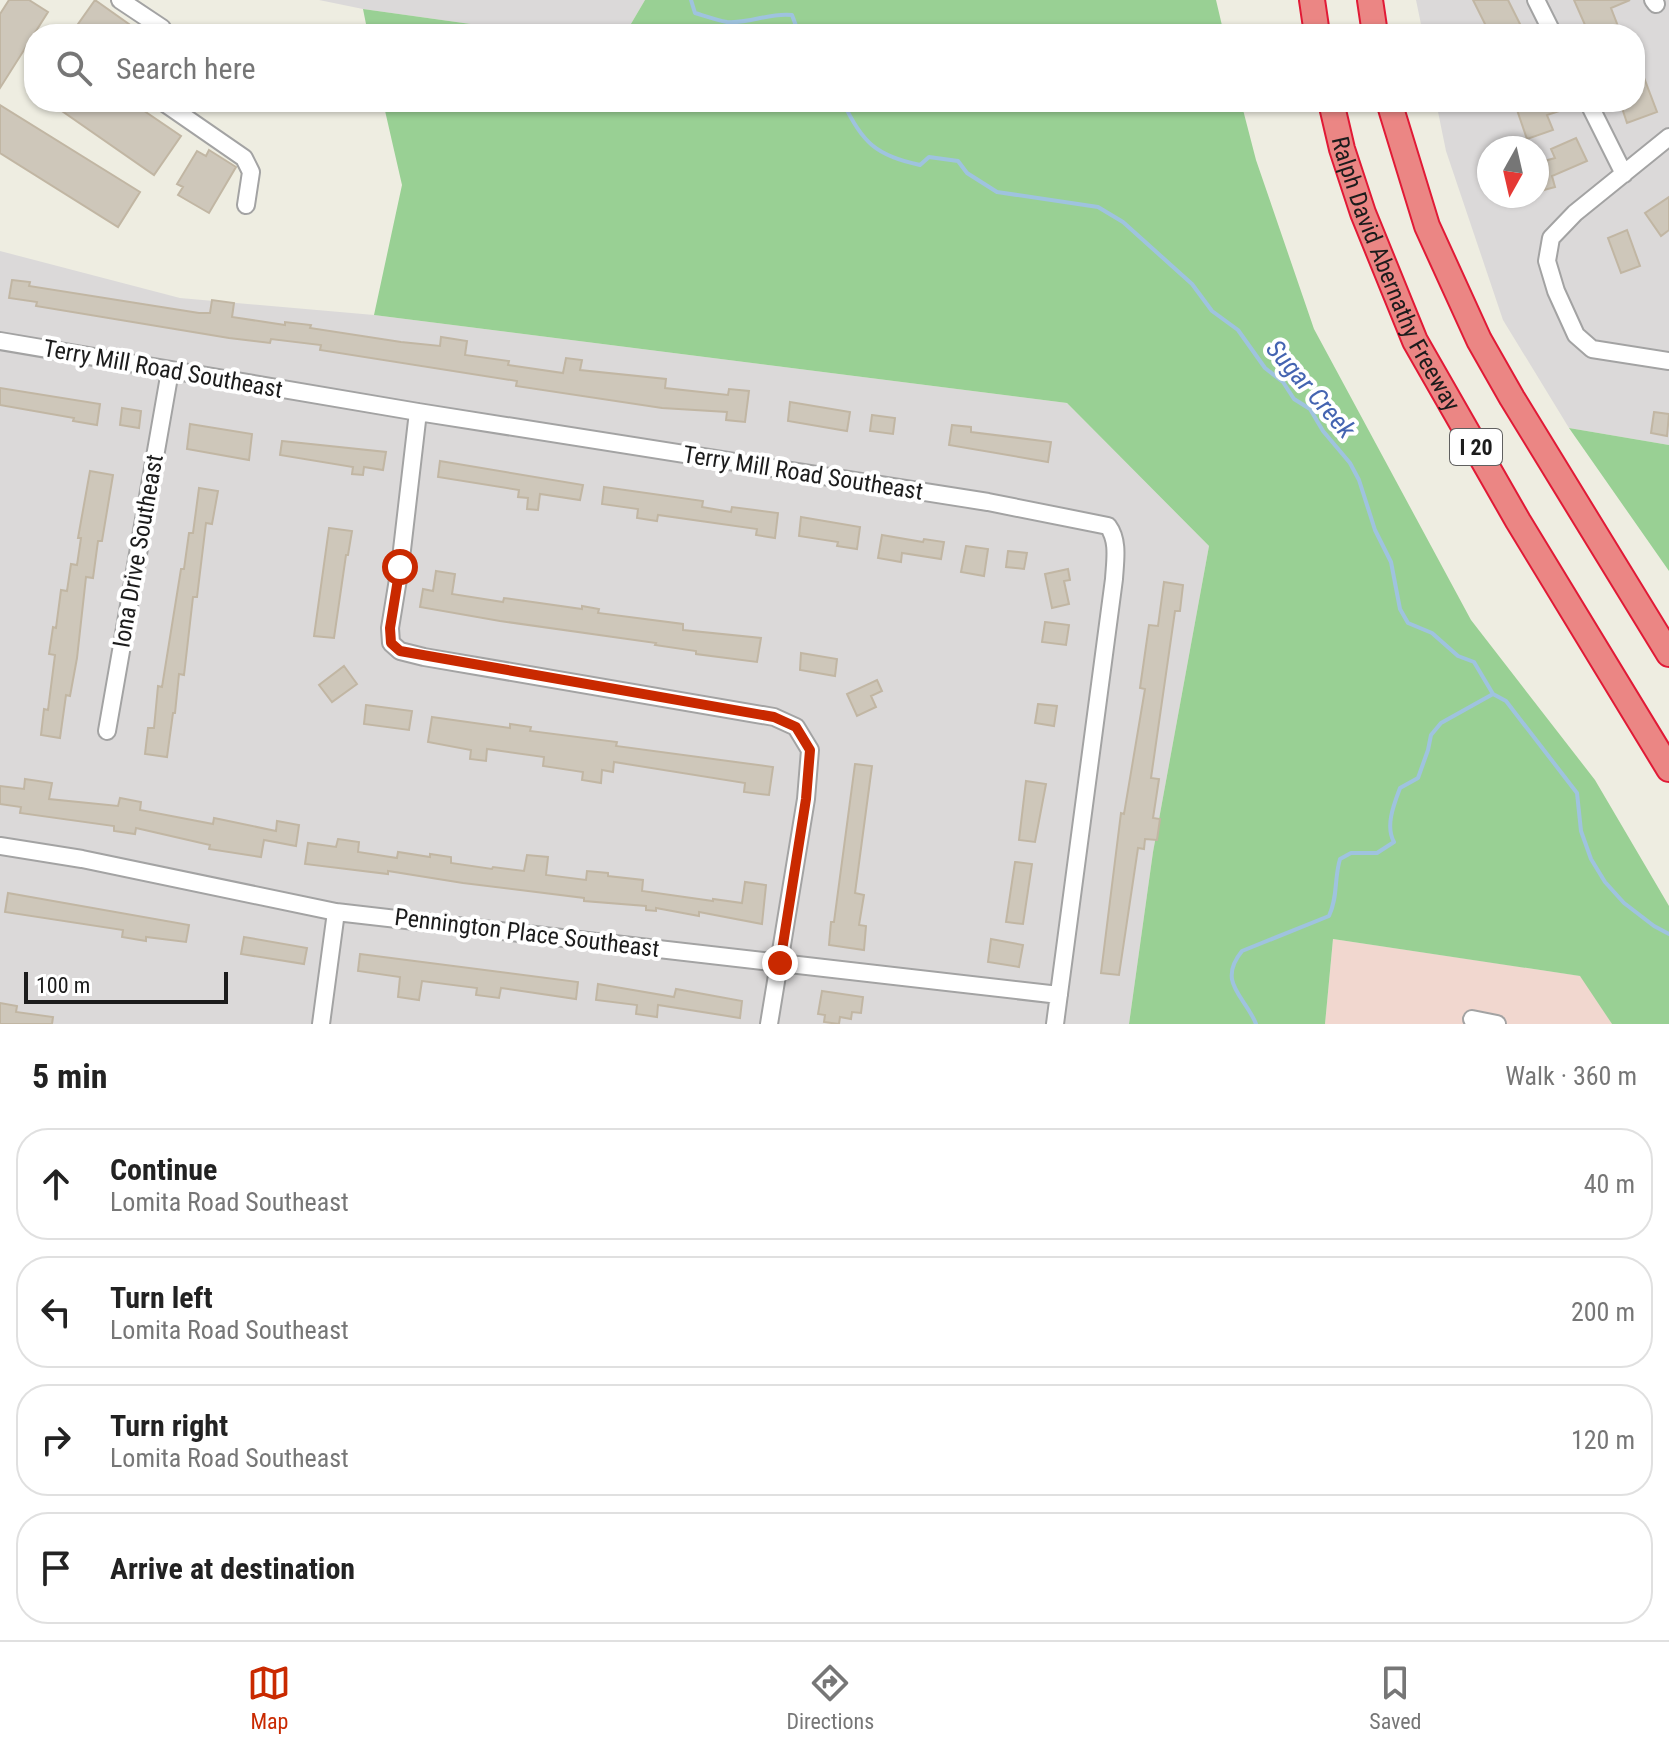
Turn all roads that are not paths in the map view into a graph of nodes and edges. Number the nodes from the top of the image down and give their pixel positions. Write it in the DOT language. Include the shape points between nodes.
graph roads {
  1 [pos="120,0"];
  2 [pos="1312,0"];
  3 [pos="1370,0"];
  4 [pos="1536,0"];
  5 [pos="156,24"];
  6 [pos="1316,24"];
  7 [pos="1374,24"];
  8 [pos="1548,24"];
  9 [pos="177,112"];
  10 [pos="1333,112"];
  11 [pos="1392,112"];
  12 [pos="1593,112"];
  13 [pos="1669,137"];
  14 [pos="1624,174"];
  15 [pos="246,205"];
  16 [pos="0,341"];
  17 [pos="1669,361"];
  18 [pos="170,371"];
  19 [pos="418,412"];
  20 [pos="1669,654"];
  21 [pos="107,731"];
  22 [pos="1669,769"];
  23 [pos="0,846"];
  24 [pos="336,912"];
  25 [pos="780,963"];
  26 [pos="1059,995"];
  27 [pos="1472,1019"];
  28 [pos="321,1024"];
  29 [pos="769,1024"];
  30 [pos="1055,1024"];
  31 [pos="1497,1024"];
  1 -- 5 [label="street"];
  2 -- 6 [label="highway"];
  3 -- 7 [label="highway"];
  4 -- 8 [label="street"];
  9 -- 15 [label="street" via="244,158 251,172"];
  10 -- 22 [label="highway, Ralph David Abernathy Freeway / I 20" via="1363,213 1415,341"];
  11 -- 20 [label="highway, Ralph David Abernathy Freeway / I 20" via="1427,226 1479,340"];
  12 -- 14 [label="street"];
  13 -- 14 [label="street"];
  14 -- 17 [label="street" via="1551,238 1547,261 1576,335 1592,349"];
  16 -- 18 [label="street, Terry Mill Road Southeast"];
  18 -- 19 [label="street, Terry Mill Road Southeast"];
  18 -- 21 [label="street, Iona Drive Southeast"];
  19 -- 25 [label="street" via="391,643 424,657 774,717 796,727 810,750"];
  19 -- 26 [label="street, Terry Mill Road Southeast" via="988,502 1108,526 1114,534 1114,579"];
  23 -- 24 [label="street, Pennington Place Southeast"];
  24 -- 25 [label="street, Pennington Place Southeast"];
  24 -- 28 [label="street"];
  25 -- 26 [label="street, Pennington Place Southeast"];
  25 -- 29 [label="street"];
  26 -- 30 [label="street, Terry Mill Road Southeast"];
  27 -- 31 [label="street"];
}
